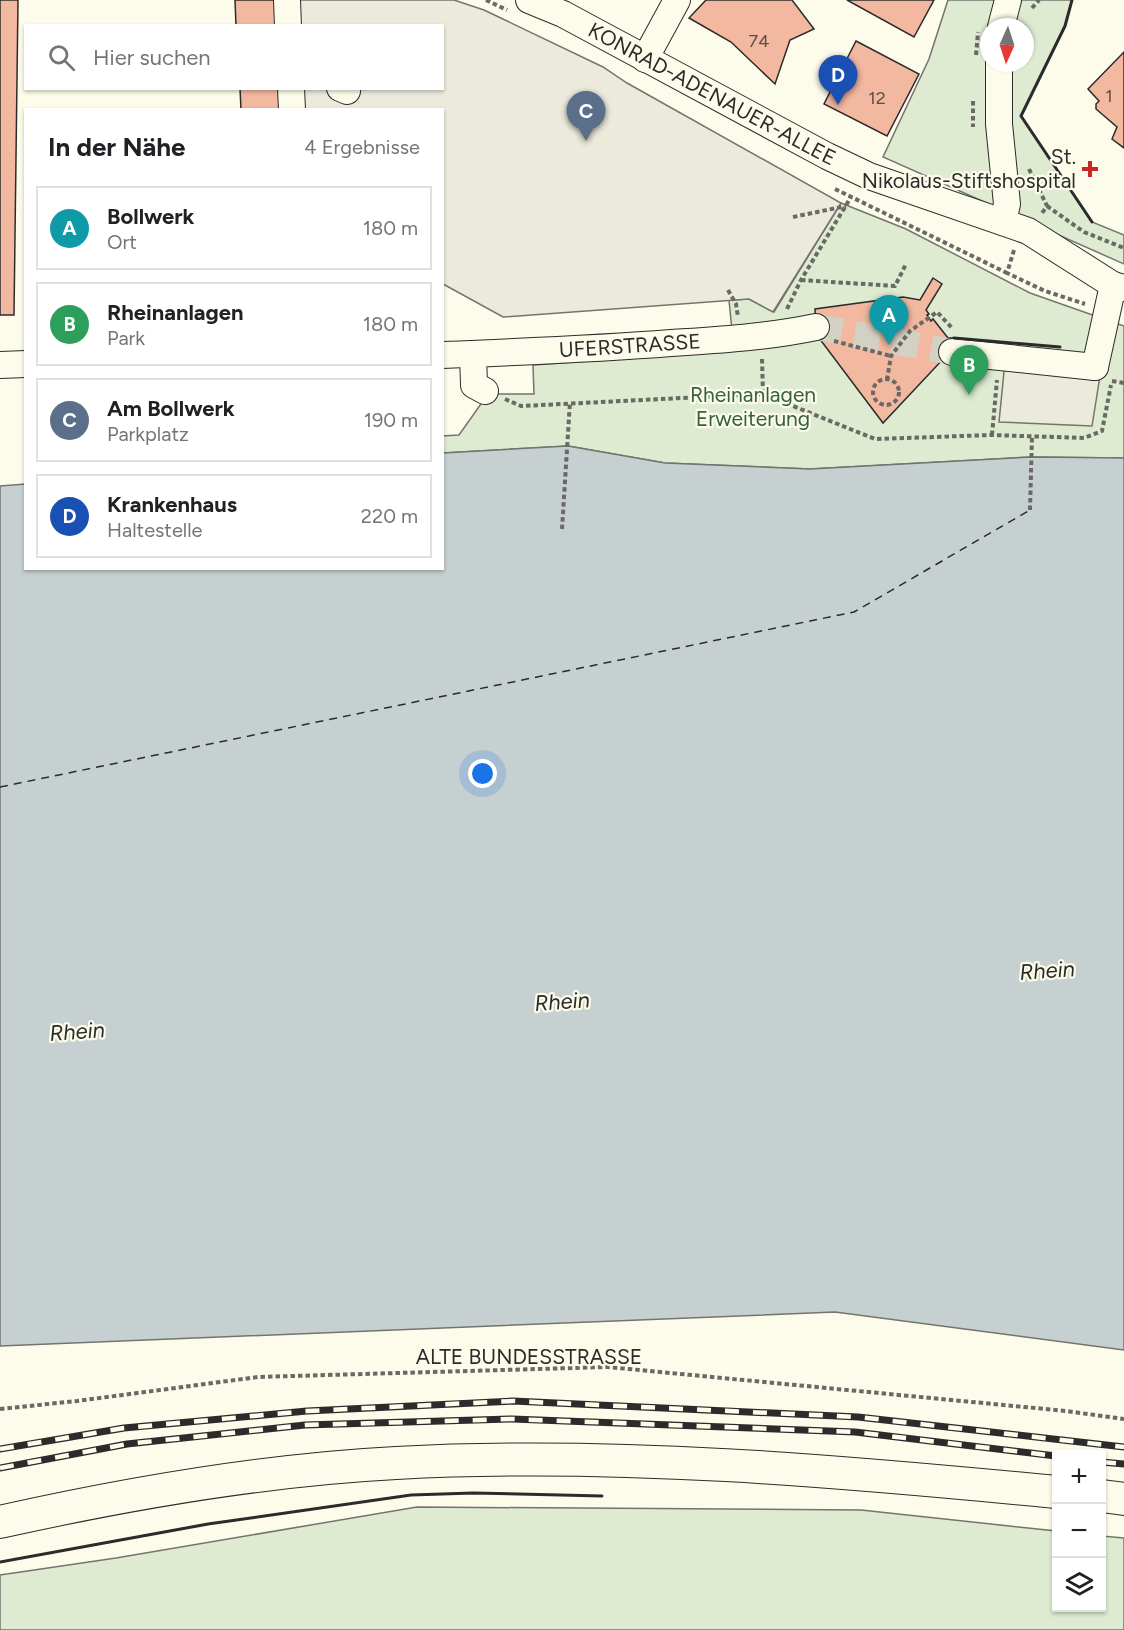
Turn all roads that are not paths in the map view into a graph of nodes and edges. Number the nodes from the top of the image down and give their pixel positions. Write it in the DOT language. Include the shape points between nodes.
graph roads {
  1 [pos="287,0"];
  2 [pos="529,0"];
  3 [pos="678,0"];
  4 [pos="1008,0"];
  5 [pos="1003,18"];
  6 [pos="288,24"];
  7 [pos="645,59"];
  8 [pos="999,72"];
  9 [pos="291,90"];
  10 [pos="292,108"];
  11 [pos="1003,222"];
  12 [pos="1118,286"];
  13 [pos="820,332"];
  14 [pos="952,352"];
  15 [pos="472,354"];
  16 [pos="444,355"];
  17 [pos="24,364"];
  18 [pos="0,365"];
  19 [pos="485,391"];
  20 [pos="1052,1492"];
  21 [pos="1106,1497"];
  22 [pos="1124,1499"];
  23 [pos="0,1522"];
  1 -- 6 [label="street"];
  2 -- 7 [label="street, KONRAD-ADENAUER-ALLEE"];
  3 -- 7 [label="street"];
  4 -- 5 [label="street"];
  7 -- 11 [label="street, KONRAD-ADENAUER-ALLEE" via="869,176"];
  8 -- 11 [label="street" via="999,124 1007,204"];
  9 -- 10 [label="street"];
  11 -- 12 [label="street, KONRAD-ADENAUER-ALLEE" via="1028,231"];
  12 -- 14 [label="street" via="1107,311 1092,370"];
  13 -- 15 [label="street, UFERSTRASSE"];
  15 -- 16 [label="street, UFERSTRASSE"];
  15 -- 19 [label="street" via="474,385"];
  17 -- 18 [label="street"];
  20 -- 23 [label="main road" via="693,1465 458,1460 244,1477"];
  21 -- 22 [label="main road"];
}
